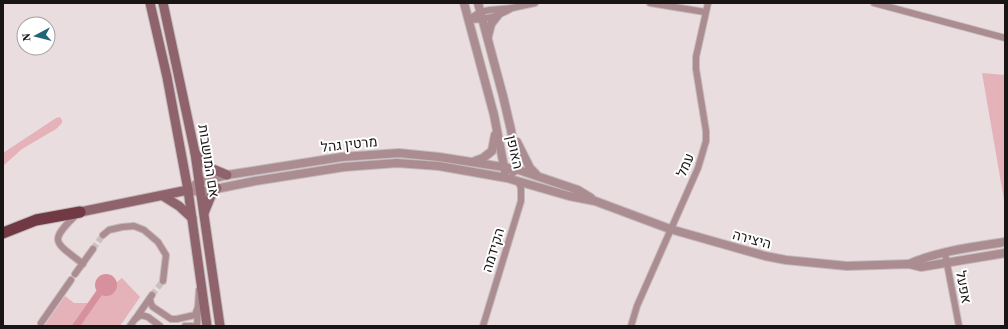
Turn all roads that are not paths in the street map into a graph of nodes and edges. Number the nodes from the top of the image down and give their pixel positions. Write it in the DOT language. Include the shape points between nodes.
graph roads {
  1 [pos="150,3"];
  2 [pos="163,3"];
  3 [pos="464,3"];
  4 [pos="478,3"];
  5 [pos="536,3"];
  6 [pos="650,3"];
  7 [pos="708,3"];
  8 [pos="874,3"];
  9 [pos="512,8"];
  10 [pos="706,12"];
  11 [pos="498,15"];
  12 [pos="481,16"];
  13 [pos="468,20"];
  14 [pos="1005,38"];
  15 [pos="488,39"];
  16 [pos="494,114"];
  17 [pos="511,130"];
  18 [pos="195,153"];
  19 [pos="470,162"];
  20 [pos="504,167"];
  21 [pos="516,169"];
  22 [pos="227,175"];
  23 [pos="539,176"];
  24 [pos="506,178"];
  25 [pos="518,181"];
  26 [pos="199,182"];
  27 [pos="218,188"];
  28 [pos="188,190"];
  29 [pos="201,192"];
  30 [pos="163,196"];
  31 [pos="595,201"];
  32 [pos="80,212"];
  33 [pos="204,215"];
  34 [pos="192,219"];
  35 [pos="670,229"];
  36 [pos="3,233"];
  37 [pos="103,235"];
  38 [pos="1005,242"];
  39 [pos="93,249"];
  40 [pos="945,253"];
  41 [pos="1005,253"];
  42 [pos="947,263"];
  43 [pos="83,264"];
  44 [pos="909,264"];
  45 [pos="200,273"];
  46 [pos="75,274"];
  47 [pos="71,280"];
  48 [pos="163,281"];
  49 [pos="198,307"];
  50 [pos="135,319"];
  51 [pos="41,323"];
  52 [pos="130,326"];
  53 [pos="160,326"];
  54 [pos="185,326"];
  55 [pos="192,326"];
  56 [pos="197,326"];
  57 [pos="206,326"];
  58 [pos="220,326"];
  59 [pos="483,326"];
  60 [pos="630,326"];
  61 [pos="959,326"];
  1 -- 28 [label="main road, אם המושבות"];
  2 -- 18 [label="main road, אם המושבות"];
  3 -- 13 [label="street, האופן"];
  4 -- 12 [label="street, האופן"];
  5 -- 9 [label="street"];
  6 -- 10 [label="street"];
  7 -- 10 [label="street, עמל"];
  8 -- 14 [label="street"];
  9 -- 11 [label="street"];
  9 -- 12 [label="street" via="496,9"];
  10 -- 35 [label="street, עמל" via="696,57 696,69 706,141 698,168"];
  11 -- 12 [label="street"];
  11 -- 15 [label="street" via="490,26"];
  12 -- 13 [label="street"];
  12 -- 15 [label="street, האופן"];
  13 -- 16 [label="street, האופן"];
  15 -- 17 [label="street, האופן"];
  16 -- 19 [label="street" via="495,134 492,151 483,158"];
  16 -- 20 [label="street, האופן"];
  17 -- 21 [label="street, האופן"];
  17 -- 23 [label="street" via="530,168"];
  18 -- 22 [label="main road" via="208,167"];
  18 -- 26 [label="main road, אם המושבות"];
  19 -- 20 [label="street, מרטין גהל"];
  19 -- 22 [label="street, מרטין גהל" via="399,153 342,157"];
  20 -- 21 [label="street, מרטין גהל"];
  20 -- 24 [label="street, האופן"];
  21 -- 23 [label="street, היצירה"];
  21 -- 24 [label="street, האופן"];
  22 -- 26 [label="street, מרטין גהל"];
  23 -- 31 [label="street, היצירה" via="578,190"];
  24 -- 25 [label="street, היצירה"];
  24 -- 27 [label="street, מרטין גהל" via="439,166 397,163 344,167"];
  25 -- 31 [label="street, היצירה"];
  25 -- 59 [label="street, הקידמה" via="522,188 520,201"];
  26 -- 28 [label="street, מרטין גהל"];
  26 -- 29 [label="main road, אם המושבות"];
  27 -- 29 [label="street, מרטין גהל"];
  27 -- 33 [label="main road" via="211,196"];
  28 -- 29 [label="street, מרטין גהל"];
  28 -- 30 [label="main road, מרטין גהל"];
  28 -- 34 [label="main road, אם המושבות"];
  29 -- 33 [label="main road, אם המושבות"];
  30 -- 32 [label="main road, מרטין גהל"];
  30 -- 34 [label="main road" via="180,206"];
  31 -- 35 [label="street, היצירה"];
  32 -- 36 [label="highway" via="36,220"];
  32 -- 43 [label="street" via="59,233 57,239 60,246"];
  33 -- 58 [label="main road, אם המושבות"];
  34 -- 45 [label="main road, אם המושבות"];
  35 -- 44 [label="street, היצירה" via="786,260 847,266"];
  35 -- 60 [label="street, עמל"];
  37 -- 48 [label="street" via="109,230 122,227 134,226 144,230 158,242 166,255"];
  38 -- 40 [label="street, היצירה"];
  39 -- 43 [label="street"];
  40 -- 42 [label="street, אפעל"];
  40 -- 44 [label="street, היצירה"];
  41 -- 42 [label="street, היצירה"];
  42 -- 44 [label="street, היצירה" via="921,266"];
  42 -- 61 [label="street, אפעל"];
  43 -- 46 [label="street"];
  45 -- 49 [label="street"];
  45 -- 57 [label="main road, אם המושבות"];
  47 -- 51 [label="street"];
  49 -- 50 [label="street" via="195,316 174,319 153,308 151,297"];
  49 -- 56 [label="street"];
  50 -- 52 [label="street"];
  50 -- 53 [label="street" via="141,315"];
  54 -- 55 [label="street"];
}
